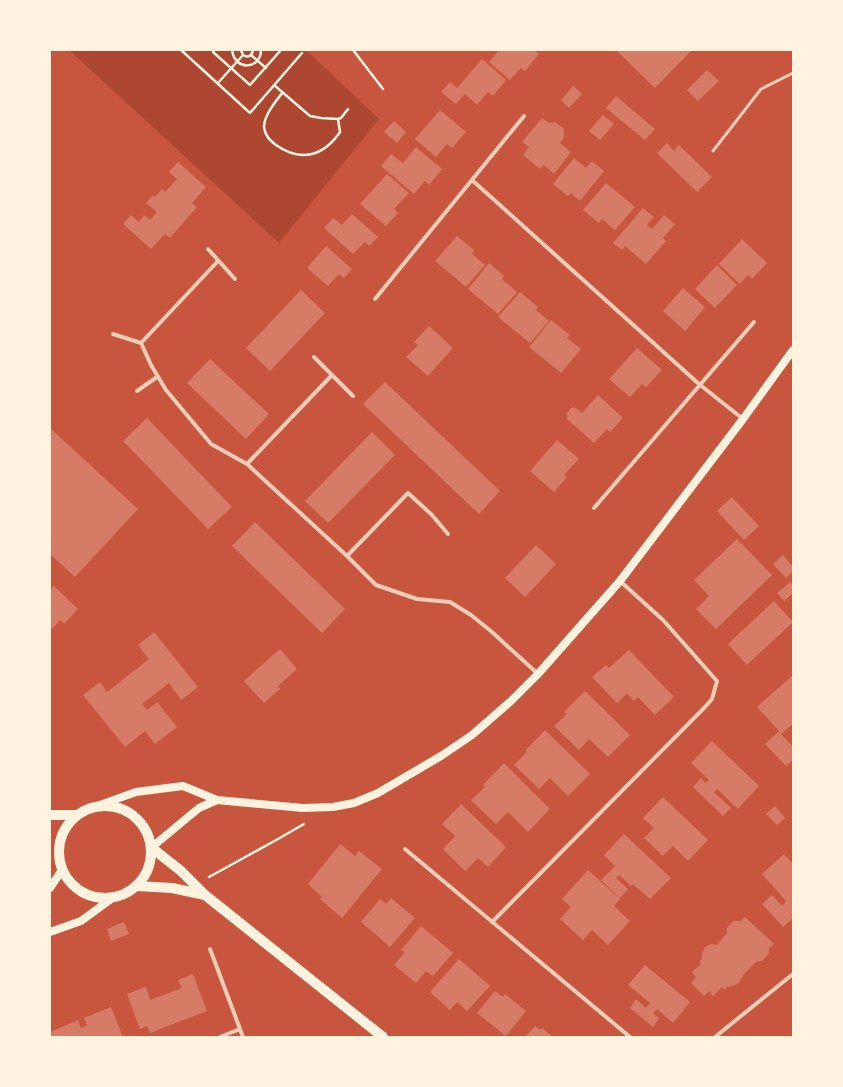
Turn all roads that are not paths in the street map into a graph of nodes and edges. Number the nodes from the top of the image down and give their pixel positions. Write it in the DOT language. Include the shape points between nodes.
graph roads {
  1 [pos="793,73"];
  2 [pos="524,116"];
  3 [pos="713,150"];
  4 [pos="472,180"];
  5 [pos="208,250"];
  6 [pos="218,261"];
  7 [pos="235,279"];
  8 [pos="375,299"];
  9 [pos="754,322"];
  10 [pos="113,334"];
  11 [pos="141,343"];
  12 [pos="793,350"];
  13 [pos="314,357"];
  14 [pos="332,375"];
  15 [pos="157,377"];
  16 [pos="699,384"];
  17 [pos="137,391"];
  18 [pos="354,396"];
  19 [pos="743,420"];
  20 [pos="247,464"];
  21 [pos="594,508"];
  22 [pos="448,534"];
  23 [pos="347,556"];
  24 [pos="620,581"];
  25 [pos="538,674"];
  26 [pos="217,800"];
  27 [pos="97,806"];
  28 [pos="50,815"];
  29 [pos="78,815"];
  30 [pos="152,847"];
  31 [pos="405,849"];
  32 [pos="50,860"];
  33 [pos="61,867"];
  34 [pos="137,886"];
  35 [pos="50,888"];
  36 [pos="205,895"];
  37 [pos="111,899"];
  38 [pos="492,922"];
  39 [pos="50,932"];
  40 [pos="210,949"];
  41 [pos="793,974"];
  42 [pos="240,1029"];
  43 [pos="220,1037"];
  44 [pos="244,1037"];
  45 [pos="383,1037"];
  46 [pos="630,1037"];
  47 [pos="715,1037"];
  1 -- 3 [label="lane" via="761,89"];
  2 -- 4 [label="street"];
  4 -- 8 [label="street"];
  4 -- 16 [label="street"];
  5 -- 6 [label="street"];
  6 -- 7 [label="street"];
  6 -- 11 [label="street"];
  9 -- 16 [label="street"];
  10 -- 11 [label="street"];
  11 -- 15 [label="street"];
  12 -- 19 [label="main road"];
  13 -- 14 [label="street"];
  14 -- 18 [label="street"];
  14 -- 20 [label="street"];
  15 -- 17 [label="street"];
  15 -- 20 [label="street" via="211,444"];
  16 -- 19 [label="street"];
  16 -- 21 [label="street"];
  19 -- 24 [label="main road"];
  20 -- 23 [label="street"];
  22 -- 23 [label="street" via="408,493"];
  23 -- 25 [label="street" via="376,585 417,599 450,602 471,614"];
  24 -- 25 [label="main road"];
  24 -- 38 [label="street" via="663,620 717,681 712,699"];
  25 -- 26 [label="main road" via="472,735 378,793 354,803 309,808"];
  26 -- 27 [label="main road" via="183,786 136,792"];
  26 -- 30 [label="main road" via="199,808"];
  27 -- 29 [label="main road"];
  27 -- 30 [label="main road" via="113,806 128,812 148,833"];
  28 -- 29 [label="main road"];
  29 -- 33 [label="main road" via="70,821 62,834 59,847"];
  30 -- 34 [label="main road" via="146,875"];
  30 -- 36 [label="main road"];
  31 -- 38 [label="street"];
  32 -- 33 [label="main road"];
  33 -- 35 [label="main road"];
  33 -- 37 [label="main road" via="72,885 82,893 96,898"];
  34 -- 36 [label="main road" via="172,888"];
  34 -- 37 [label="main road" via="125,895"];
  36 -- 45 [label="main road"];
  37 -- 39 [label="main road" via="81,921"];
  38 -- 46 [label="street"];
  40 -- 42 [label="street"];
  41 -- 47 [label="street"];
  42 -- 43 [label="street"];
  42 -- 44 [label="street"];
}
